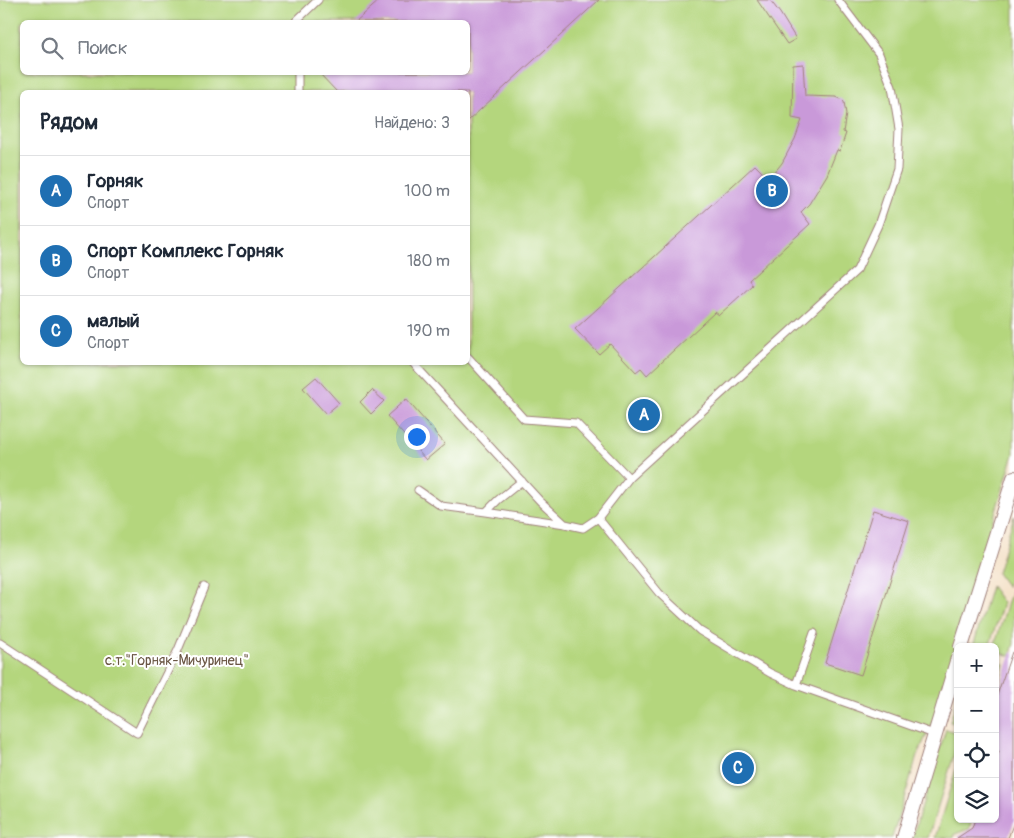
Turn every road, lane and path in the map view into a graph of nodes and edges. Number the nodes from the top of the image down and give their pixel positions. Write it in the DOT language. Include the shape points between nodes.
graph roads {
  1 [pos="318,0"];
  2 [pos="838,0"];
  3 [pos="297,20"];
  4 [pos="298,75"];
  5 [pos="298,90"];
  6 [pos="470,359"];
  7 [pos="415,365"];
  8 [pos="629,478"];
  9 [pos="1014,478"];
  10 [pos="522,481"];
  11 [pos="418,490"];
  12 [pos="486,512"];
  13 [pos="598,518"];
  14 [pos="565,524"];
  15 [pos="204,587"];
  16 [pos="814,633"];
  17 [pos="0,643"];
  18 [pos="962,643"];
  19 [pos="954,671"];
  20 [pos="796,685"];
  21 [pos="934,734"];
  22 [pos="904,838"];
  1 -- 3 [label="lane"];
  2 -- 8 [label="lane" via="879,54 896,103 899,129 897,169 878,225 857,270"];
  4 -- 5 [label="lane"];
  6 -- 8 [label="lane" via="524,420 576,424"];
  7 -- 10 [label="lane"];
  8 -- 13 [label="lane"];
  9 -- 18 [label="street"];
  10 -- 12 [label="lane"];
  10 -- 14 [label="lane"];
  11 -- 12 [label="lane" via="441,506"];
  12 -- 14 [label="lane"];
  13 -- 14 [label="lane" via="583,528"];
  13 -- 20 [label="lane" via="659,593 700,631"];
  15 -- 17 [label="lane" via="178,650 137,733"];
  16 -- 20 [label="lane"];
  19 -- 21 [label="street"];
  20 -- 21 [label="lane"];
  21 -- 22 [label="street"];
}
